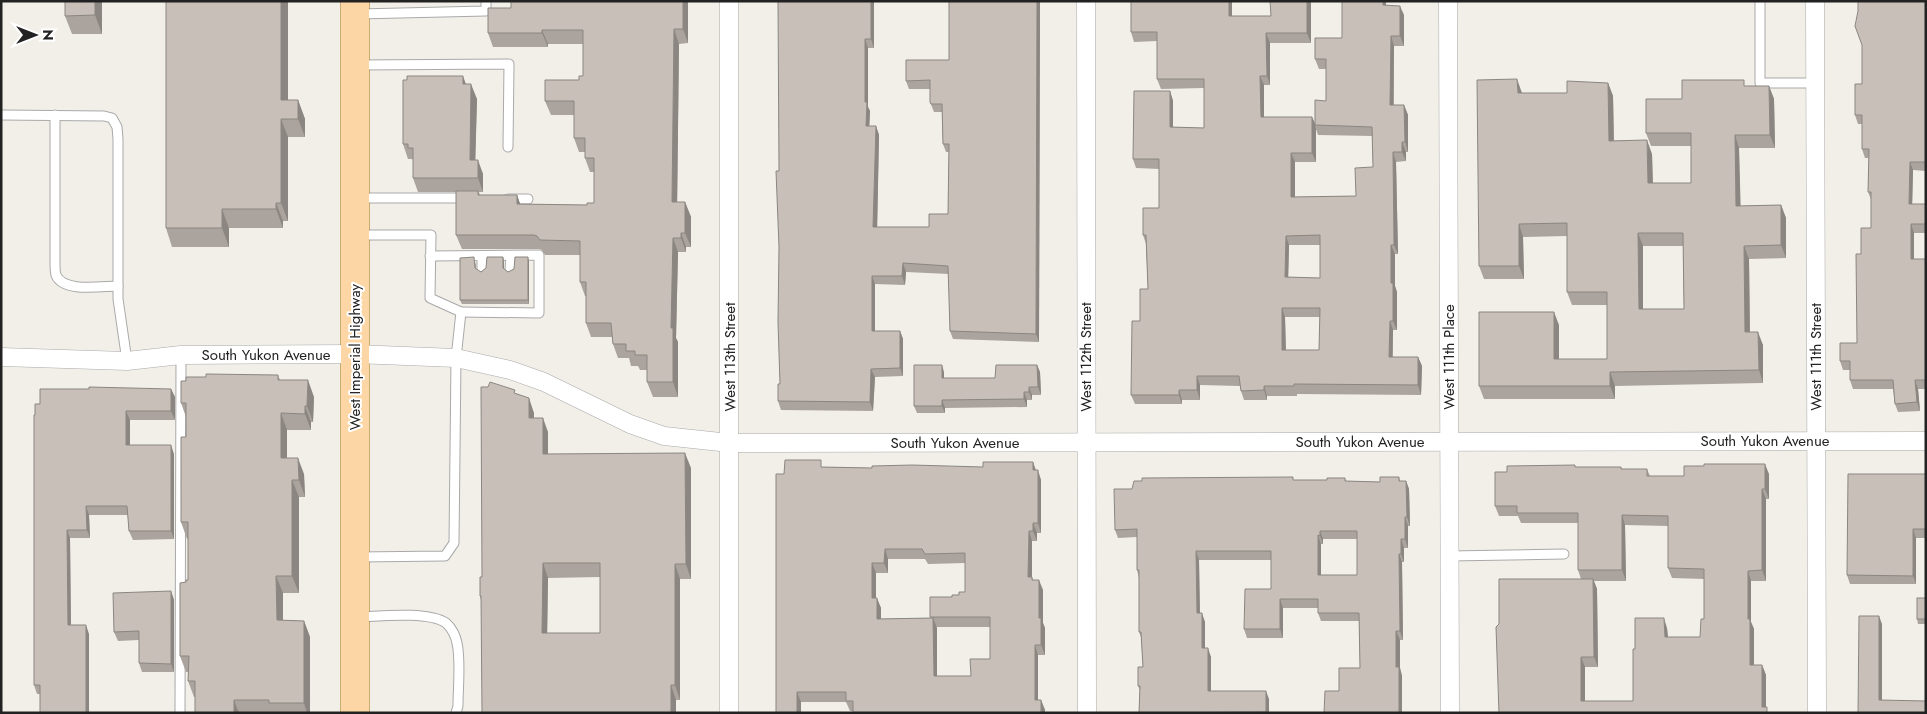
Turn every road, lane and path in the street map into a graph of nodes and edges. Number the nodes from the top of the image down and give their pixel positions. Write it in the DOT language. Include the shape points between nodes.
graph roads {
  1 [pos="486,1"];
  2 [pos="729,1"];
  3 [pos="1086,1"];
  4 [pos="1448,1"];
  5 [pos="1760,1"];
  6 [pos="1815,1"];
  7 [pos="355,8"];
  8 [pos="355,65"];
  9 [pos="1816,83"];
  10 [pos="1,115"];
  11 [pos="54,115"];
  12 [pos="508,147"];
  13 [pos="355,198"];
  14 [pos="480,198"];
  15 [pos="499,199"];
  16 [pos="528,199"];
  17 [pos="355,235"];
  18 [pos="430,256"];
  19 [pos="482,256"];
  20 [pos="511,256"];
  21 [pos="482,270"];
  22 [pos="510,270"];
  23 [pos="118,286"];
  24 [pos="461,312"];
  25 [pos="355,354"];
  26 [pos="181,355"];
  27 [pos="1,357"];
  28 [pos="456,358"];
  29 [pos="127,360"];
  30 [pos="1816,441"];
  31 [pos="1926,441"];
  32 [pos="1449,442"];
  33 [pos="730,443"];
  34 [pos="1086,443"];
  35 [pos="1564,554"];
  36 [pos="1449,556"];
  37 [pos="355,557"];
  38 [pos="355,616"];
  39 [pos="180,713"];
  40 [pos="355,713"];
  41 [pos="456,713"];
  42 [pos="729,713"];
  43 [pos="1087,713"];
  44 [pos="1450,713"];
  45 [pos="1817,713"];
  1 -- 7 [label="lane" via="486,11"];
  2 -- 33 [label="street, West 113th Street"];
  3 -- 34 [label="street, West 112th Street"];
  4 -- 32 [label="street, West 111th Place"];
  5 -- 9 [label="lane" via="1760,83"];
  6 -- 9 [label="street, West 111th Street"];
  7 -- 8 [label="main road, West Imperial Highway"];
  8 -- 12 [label="lane" via="509,64"];
  8 -- 13 [label="main road, West Imperial Highway"];
  9 -- 30 [label="street, West 111th Street"];
  10 -- 11 [label="lane"];
  11 -- 23 [label="lane" via="56,275 70,287"];
  11 -- 23 [label="lane" via="104,116 112,118 117,127"];
  13 -- 14 [label="lane"];
  13 -- 17 [label="main road, West Imperial Highway"];
  15 -- 16 [label="lane"];
  17 -- 18 [label="lane" via="431,235"];
  17 -- 25 [label="main road, West Imperial Highway"];
  18 -- 19 [label="lane"];
  18 -- 24 [label="lane" via="430,298"];
  19 -- 20 [label="lane"];
  19 -- 21 [label="lane"];
  20 -- 22 [label="lane"];
  20 -- 24 [label="lane" via="539,255 539,313 510,308"];
  23 -- 29 [label="lane"];
  24 -- 28 [label="lane"];
  25 -- 26 [label="street, South Yukon Avenue"];
  25 -- 28 [label="street, South Yukon Avenue"];
  25 -- 37 [label="main road, West Imperial Highway"];
  26 -- 29 [label="street, South Yukon Avenue"];
  26 -- 39 [label="lane"];
  27 -- 29 [label="street, South Yukon Avenue"];
  28 -- 33 [label="street, South Yukon Avenue" via="535,379 630,424 664,436"];
  28 -- 37 [label="lane" via="454,543 445,556"];
  30 -- 31 [label="street, South Yukon Avenue"];
  30 -- 32 [label="street, South Yukon Avenue"];
  30 -- 45 [label="street, West 111th Street"];
  32 -- 34 [label="street, South Yukon Avenue"];
  32 -- 36 [label="street, West 111th Place"];
  33 -- 34 [label="street, South Yukon Avenue"];
  33 -- 42 [label="street, West 113th Street"];
  34 -- 43 [label="street, West 112th Street"];
  35 -- 36 [label="lane"];
  36 -- 44 [label="street, West 111th Place"];
  37 -- 38 [label="main road, West Imperial Highway"];
  38 -- 40 [label="main road, West Imperial Highway"];
  38 -- 41 [label="lane" via="424,616 448,624 458,646"];
}
